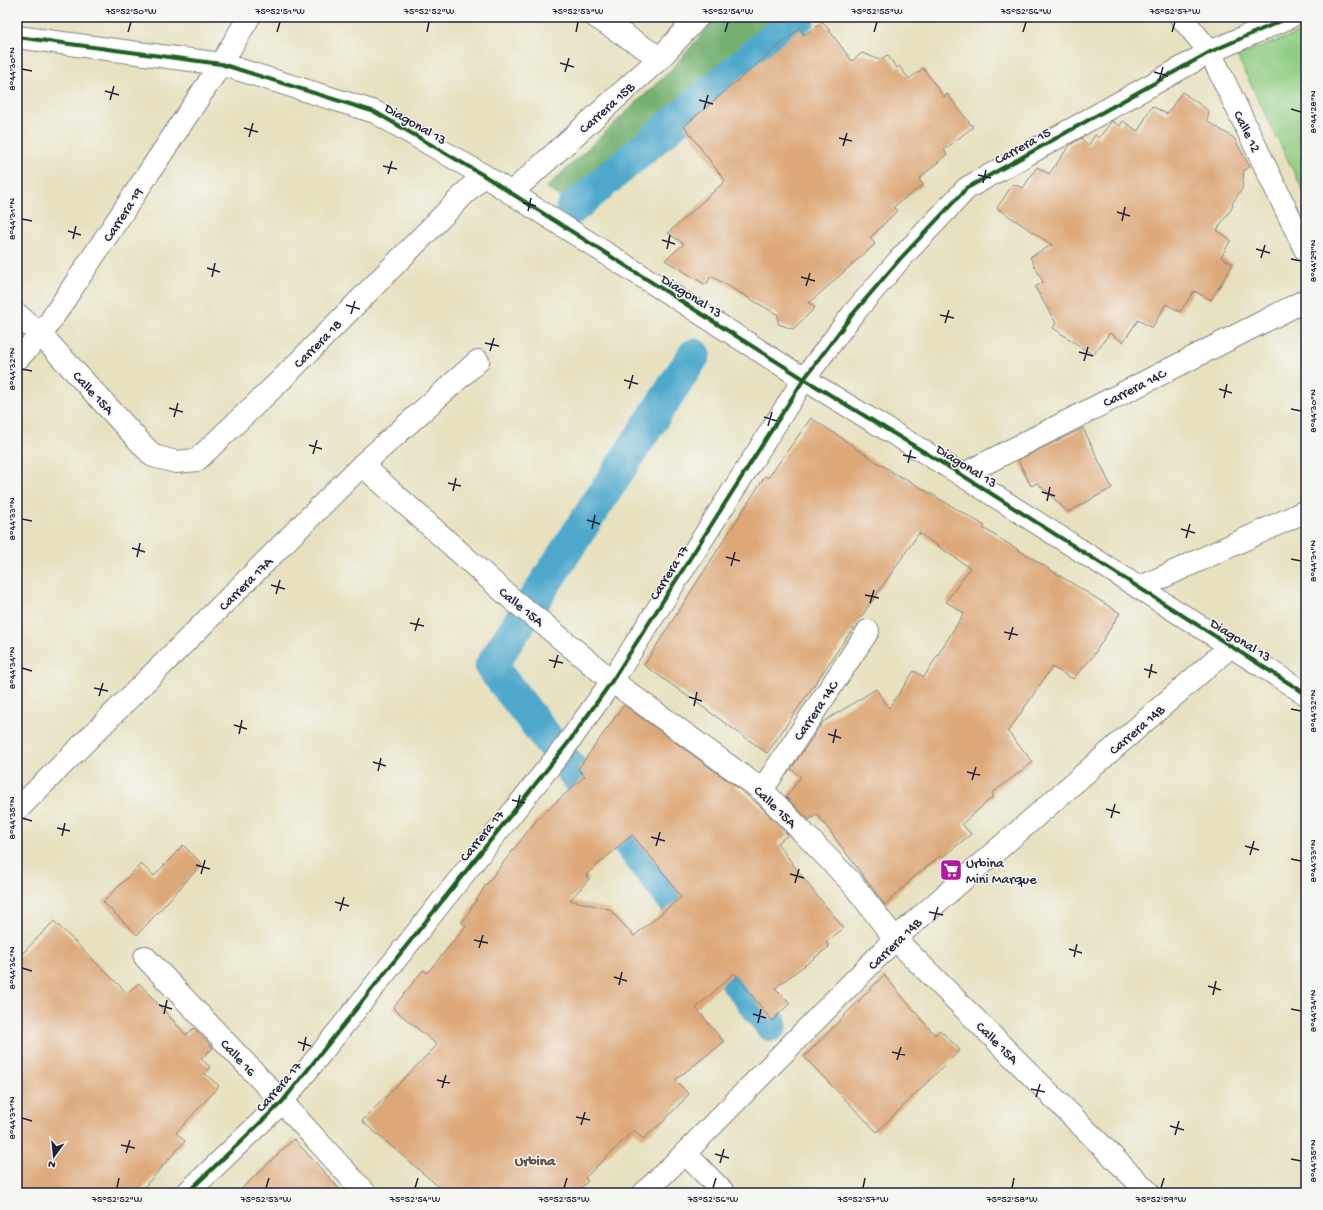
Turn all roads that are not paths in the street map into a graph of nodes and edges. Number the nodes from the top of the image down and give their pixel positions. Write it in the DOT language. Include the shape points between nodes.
graph roads {
  1 [pos="249,17"];
  2 [pos="596,17"];
  3 [pos="698,17"];
  4 [pos="1182,17"];
  5 [pos="1290,17"];
  6 [pos="17,37"];
  7 [pos="1210,52"];
  8 [pos="660,58"];
  9 [pos="221,64"];
  10 [pos="483,175"];
  11 [pos="510,193"];
  12 [pos="1306,251"];
  13 [pos="1306,300"];
  14 [pos="17,314"];
  15 [pos="41,335"];
  16 [pos="17,359"];
  17 [pos="478,361"];
  18 [pos="804,379"];
  19 [pos="176,462"];
  20 [pos="362,466"];
  21 [pos="962,475"];
  22 [pos="1306,511"];
  23 [pos="1139,588"];
  24 [pos="868,631"];
  25 [pos="1231,646"];
  26 [pos="612,681"];
  27 [pos="1306,694"];
  28 [pos="762,790"];
  29 [pos="17,810"];
  30 [pos="895,939"];
  31 [pos="145,958"];
  32 [pos="282,1102"];
  33 [pos="685,1153"];
  34 [pos="187,1193"];
  35 [pos="365,1193"];
  36 [pos="644,1193"];
  37 [pos="724,1193"];
  38 [pos="1149,1193"];
  1 -- 9 [label="street, Carrera 19"];
  2 -- 8 [label="street"];
  3 -- 8 [label="street, Carrera 15B"];
  4 -- 7 [label="street, Calle 12"];
  5 -- 7 [label="street, Carrera 15"];
  6 -- 9 [label="street, Diagonal 13"];
  7 -- 12 [label="street, Calle 12"];
  7 -- 18 [label="street, Carrera 15" via="967,188 856,309"];
  8 -- 11 [label="street, Carrera 15B"];
  9 -- 10 [label="street, Diagonal 13" via="375,112"];
  9 -- 15 [label="street, Carrera 19"];
  10 -- 11 [label="street, Diagonal 13"];
  10 -- 19 [label="street, Carrera 18" via="281,380 197,460"];
  11 -- 18 [label="street, Diagonal 13"];
  13 -- 21 [label="street, Carrera 14C"];
  14 -- 15 [label="street, Calle 15A"];
  15 -- 16 [label="street, Carrera 19"];
  15 -- 19 [label="street, Calle 15A" via="153,456"];
  17 -- 20 [label="street, Carrera 17A"];
  18 -- 21 [label="street, Diagonal 13"];
  18 -- 26 [label="street, Carrera 17"];
  20 -- 26 [label="street, Calle 15A" via="513,600"];
  20 -- 29 [label="street, Carrera 17A"];
  21 -- 23 [label="street, Diagonal 13"];
  22 -- 23 [label="street"];
  23 -- 25 [label="street, Diagonal 13"];
  24 -- 28 [label="street, Carrera 14C"];
  25 -- 27 [label="street, Diagonal 13"];
  25 -- 30 [label="street, Carrera 14B"];
  26 -- 28 [label="street, Calle 15A"];
  26 -- 32 [label="street, Carrera 17" via="568,743"];
  28 -- 30 [label="street, Calle 15A" via="852,883"];
  30 -- 33 [label="street, Carrera 14B"];
  30 -- 38 [label="street, Calle 15A"];
  31 -- 32 [label="street, Calle 16"];
  32 -- 34 [label="street, Carrera 17"];
  32 -- 35 [label="street, Calle 16"];
  33 -- 36 [label="street, Carrera 14B"];
  33 -- 37 [label="street"];
}
